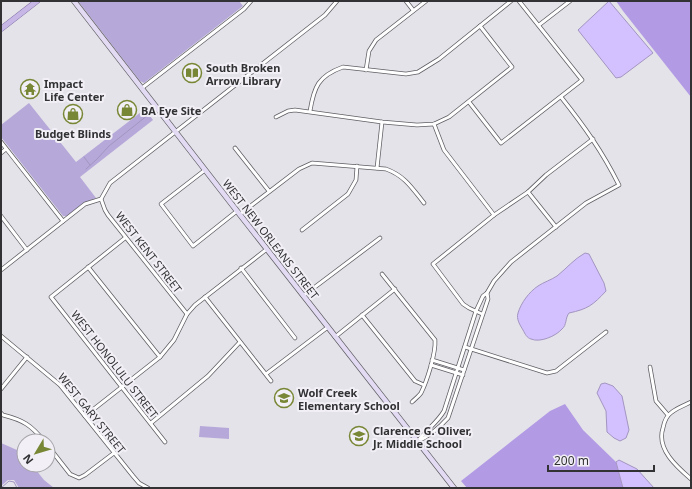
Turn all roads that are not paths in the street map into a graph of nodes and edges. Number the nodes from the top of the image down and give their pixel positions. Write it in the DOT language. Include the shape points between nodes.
graph roads {
  1 [pos="37,1"];
  2 [pos="74,1"];
  3 [pos="251,1"];
  4 [pos="337,1"];
  5 [pos="406,1"];
  6 [pos="426,1"];
  7 [pos="512,1"];
  8 [pos="520,1"];
  9 [pos="570,1"];
  10 [pos="413,10"];
  11 [pos="539,25"];
  12 [pos="480,26"];
  13 [pos="1,29"];
  14 [pos="366,70"];
  15 [pos="142,88"];
  16 [pos="561,97"];
  17 [pos="469,102"];
  18 [pos="310,112"];
  19 [pos="276,116"];
  20 [pos="382,122"];
  21 [pos="434,124"];
  22 [pos="176,132"];
  23 [pos="593,139"];
  24 [pos="1,142"];
  25 [pos="235,148"];
  26 [pos="6,149"];
  27 [pos="1,153"];
  28 [pos="357,166"];
  29 [pos="377,168"];
  30 [pos="205,170"];
  31 [pos="269,191"];
  32 [pos="528,192"];
  33 [pos="102,199"];
  34 [pos="424,203"];
  35 [pos="238,213"];
  36 [pos="494,215"];
  37 [pos="1,216"];
  38 [pos="63,221"];
  39 [pos="556,228"];
  40 [pos="302,230"];
  41 [pos="125,238"];
  42 [pos="380,238"];
  43 [pos="267,249"];
  44 [pos="27,250"];
  45 [pos="88,267"];
  46 [pos="241,268"];
  47 [pos="1,270"];
  48 [pos="382,274"];
  49 [pos="395,289"];
  50 [pos="487,293"];
  51 [pos="303,296"];
  52 [pos="205,297"];
  53 [pos="476,311"];
  54 [pos="186,314"];
  55 [pos="482,314"];
  56 [pos="362,315"];
  57 [pos="328,327"];
  58 [pos="606,332"];
  59 [pos="1,336"];
  60 [pos="335,336"];
  61 [pos="295,338"];
  62 [pos="240,342"];
  63 [pos="465,347"];
  64 [pos="472,348"];
  65 [pos="27,357"];
  66 [pos="160,357"];
  67 [pos="432,360"];
  68 [pos="445,364"];
  69 [pos="431,365"];
  70 [pos="650,367"];
  71 [pos="458,368"];
  72 [pos="443,369"];
  73 [pos="464,370"];
  74 [pos="456,373"];
  75 [pos="266,374"];
  76 [pos="463,375"];
  77 [pos="271,381"];
  78 [pos="424,385"];
  79 [pos="122,386"];
  80 [pos="1,389"];
  81 [pos="412,402"];
  82 [pos="691,402"];
  83 [pos="1,413"];
  84 [pos="668,415"];
  85 [pos="85,416"];
  86 [pos="440,418"];
  87 [pos="444,423"];
  88 [pos="151,424"];
  89 [pos="37,433"];
  90 [pos="418,441"];
  91 [pos="165,442"];
  92 [pos="114,453"];
  93 [pos="56,456"];
  94 [pos="691,472"];
  95 [pos="687,476"];
  96 [pos="691,479"];
  97 [pos="147,488"];
  98 [pos="454,488"];
  1 -- 13 [label="main road"];
  2 -- 15 [label="street, WEST NEW ORLEANS STREET"];
  3 -- 15 [label="street"];
  4 -- 22 [label="street" via="325,15"];
  5 -- 10 [label="street"];
  6 -- 10 [label="street"];
  7 -- 12 [label="street"];
  8 -- 11 [label="street"];
  9 -- 11 [label="street"];
  10 -- 14 [label="street" via="376,40 369,51"];
  11 -- 16 [label="street" via="582,80"];
  12 -- 14 [label="street" via="439,59 418,72 406,74"];
  12 -- 17 [label="street" via="512,67"];
  14 -- 18 [label="street" via="343,67 323,78 316,85"];
  15 -- 22 [label="street, WEST NEW ORLEANS STREET"];
  16 -- 17 [label="street" via="501,143"];
  16 -- 23 [label="street"];
  17 -- 21 [label="street" via="449,117"];
  18 -- 19 [label="street" via="288,111"];
  18 -- 20 [label="street"];
  20 -- 21 [label="street"];
  20 -- 29 [label="street"];
  21 -- 36 [label="street" via="444,150"];
  22 -- 30 [label="street, WEST NEW ORLEANS STREET"];
  22 -- 33 [label="street" via="110,183"];
  23 -- 32 [label="street"];
  23 -- 39 [label="street" via="619,184 586,203"];
  24 -- 26 [label="street"];
  25 -- 31 [label="street"];
  26 -- 27 [label="street"];
  26 -- 38 [label="street"];
  28 -- 29 [label="street"];
  28 -- 31 [label="street" via="312,163 299,169"];
  28 -- 40 [label="street" via="356,180 348,194"];
  29 -- 34 [label="street" via="402,176"];
  30 -- 35 [label="street, WEST NEW ORLEANS STREET"];
  30 -- 35 [label="street" via="161,204 193,246"];
  31 -- 35 [label="street"];
  32 -- 36 [label="street"];
  32 -- 39 [label="street"];
  33 -- 38 [label="street" via="85,204"];
  33 -- 41 [label="street, WEST KENT STREET" via="105,210"];
  35 -- 43 [label="street, WEST NEW ORLEANS STREET"];
  36 -- 53 [label="street" via="433,264 462,304"];
  37 -- 44 [label="street"];
  38 -- 44 [label="street"];
  39 -- 50 [label="street" via="512,262 494,281"];
  41 -- 45 [label="street"];
  41 -- 54 [label="street, WEST KENT STREET"];
  42 -- 51 [label="street"];
  43 -- 46 [label="street"];
  43 -- 51 [label="street, WEST NEW ORLEANS STREET"];
  44 -- 47 [label="street"];
  45 -- 66 [label="street"];
  45 -- 79 [label="street, WEST HONOLULU STREET" via="51,297"];
  46 -- 52 [label="street"];
  46 -- 61 [label="street"];
  48 -- 49 [label="street"];
  49 -- 56 [label="street"];
  49 -- 67 [label="street" via="435,340 436,348"];
  50 -- 53 [label="street"];
  50 -- 55 [label="street" via="488,299"];
  51 -- 57 [label="street, WEST NEW ORLEANS STREET"];
  52 -- 54 [label="street"];
  52 -- 62 [label="street"];
  53 -- 55 [label="street"];
  53 -- 63 [label="street"];
  54 -- 66 [label="street" via="174,340"];
  55 -- 64 [label="street"];
  56 -- 60 [label="street"];
  56 -- 78 [label="street" via="405,370 415,381"];
  57 -- 60 [label="street, WEST NEW ORLEANS STREET"];
  57 -- 75 [label="street"];
  58 -- 64 [label="street" via="556,371 547,373"];
  59 -- 65 [label="street, WEST GARY STREET"];
  60 -- 90 [label="street, WEST NEW ORLEANS STREET"];
  62 -- 75 [label="street"];
  62 -- 88 [label="street" via="208,376"];
  63 -- 64 [label="street"];
  63 -- 71 [label="street"];
  64 -- 73 [label="street"];
  65 -- 80 [label="street"];
  65 -- 85 [label="street, WEST GARY STREET" via="60,385"];
  66 -- 79 [label="street"];
  67 -- 68 [label="street"];
  67 -- 69 [label="street"];
  68 -- 71 [label="street"];
  68 -- 72 [label="street"];
  69 -- 72 [label="street"];
  69 -- 78 [label="street"];
  70 -- 84 [label="street" via="656,401"];
  71 -- 73 [label="street"];
  71 -- 74 [label="street"];
  72 -- 74 [label="street"];
  73 -- 76 [label="street"];
  74 -- 76 [label="street"];
  74 -- 86 [label="street"];
  75 -- 77 [label="street"];
  76 -- 87 [label="street"];
  78 -- 81 [label="street"];
  79 -- 85 [label="street"];
  79 -- 88 [label="street, WEST HONOLULU STREET"];
  82 -- 84 [label="street"];
  83 -- 89 [label="street" via="30,425"];
  84 -- 95 [label="street" via="661,436 663,446"];
  85 -- 92 [label="street, WEST GARY STREET"];
  86 -- 87 [label="street"];
  86 -- 90 [label="street"];
  87 -- 90 [label="street"];
  88 -- 91 [label="street, WEST HONOLULU STREET"];
  90 -- 98 [label="street, WEST NEW ORLEANS STREET"];
  92 -- 93 [label="street" via="85,475 76,477 70,474"];
  92 -- 97 [label="street, WEST GARY STREET" via="136,480"];
  94 -- 95 [label="street"];
  95 -- 96 [label="street"];
}
